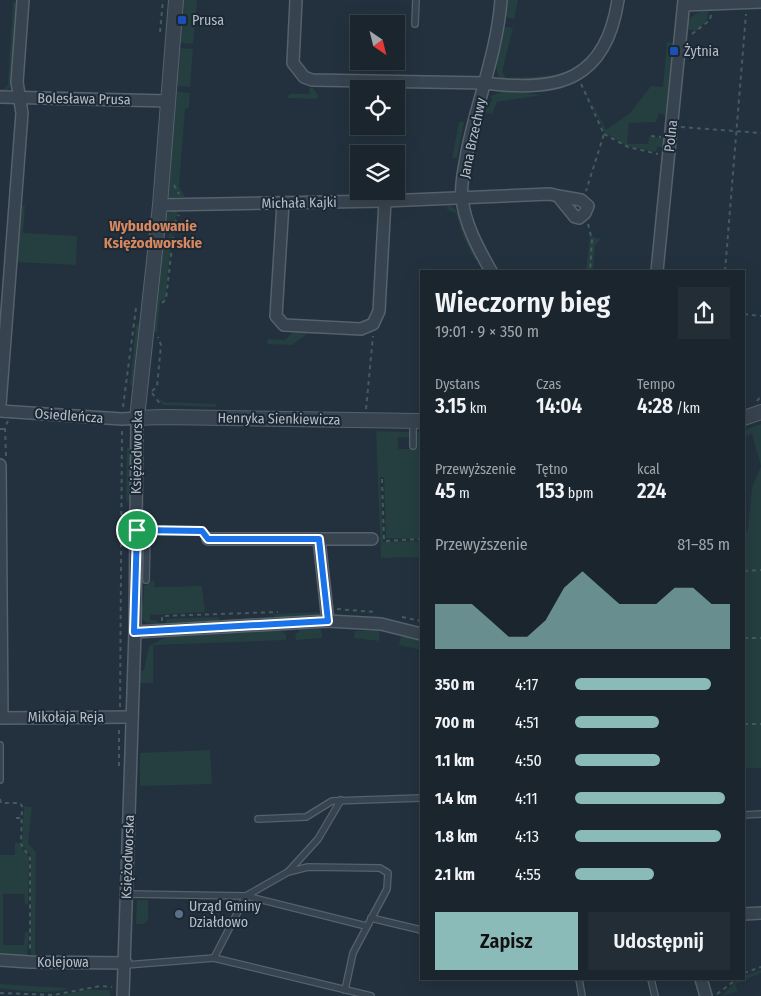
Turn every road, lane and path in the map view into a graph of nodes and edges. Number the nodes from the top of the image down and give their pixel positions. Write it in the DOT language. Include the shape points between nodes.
graph roads {
  1 [pos="23,0"];
  2 [pos="176,0"];
  3 [pos="296,0"];
  4 [pos="416,0"];
  5 [pos="501,0"];
  6 [pos="618,0"];
  7 [pos="684,2"];
  8 [pos="747,2"];
  9 [pos="761,2"];
  10 [pos="415,24"];
  11 [pos="577,74"];
  12 [pos="486,84"];
  13 [pos="0,97"];
  14 [pos="19,98"];
  15 [pos="168,101"];
  16 [pos="672,126"];
  17 [pos="737,130"];
  18 [pos="761,133"];
  19 [pos="604,134"];
  20 [pos="660,154"];
  21 [pos="558,196"];
  22 [pos="462,198"];
  23 [pos="385,201"];
  24 [pos="582,201"];
  25 [pos="283,203"];
  26 [pos="160,205"];
  27 [pos="583,216"];
  28 [pos="175,221"];
  29 [pos="490,270"];
  30 [pos="590,270"];
  31 [pos="657,270"];
  32 [pos="725,270"];
  33 [pos="136,304"];
  34 [pos="161,312"];
  35 [pos="745,314"];
  36 [pos="761,316"];
  37 [pos="373,324"];
  38 [pos="159,329"];
  39 [pos="152,391"];
  40 [pos="0,405"];
  41 [pos="122,410"];
  42 [pos="0,411"];
  43 [pos="366,411"];
  44 [pos="761,412"];
  45 [pos="16,418"];
  46 [pos="137,418"];
  47 [pos="745,418"];
  48 [pos="417,421"];
  49 [pos="116,426"];
  50 [pos="0,429"];
  51 [pos="5,429"];
  52 [pos="413,446"];
  53 [pos="3,462"];
  54 [pos="382,479"];
  55 [pos="137,533"];
  56 [pos="208,539"];
  57 [pos="319,539"];
  58 [pos="372,539"];
  59 [pos="420,539"];
  60 [pos="745,570"];
  61 [pos="761,570"];
  62 [pos="146,580"];
  63 [pos="328,621"];
  64 [pos="134,632"];
  65 [pos="420,634"];
  66 [pos="745,638"];
  67 [pos="761,638"];
  68 [pos="118,712"];
  69 [pos="1,717"];
  70 [pos="132,717"];
  71 [pos="745,724"];
  72 [pos="761,724"];
  73 [pos="0,745"];
  74 [pos="0,780"];
  75 [pos="420,798"];
  76 [pos="0,799"];
  77 [pos="341,800"];
  78 [pos="761,814"];
  79 [pos="745,815"];
  80 [pos="16,818"];
  81 [pos="22,818"];
  82 [pos="258,819"];
  83 [pos="16,841"];
  84 [pos="21,841"];
  85 [pos="288,872"];
  86 [pos="127,894"];
  87 [pos="246,896"];
  88 [pos="761,913"];
  89 [pos="745,914"];
  90 [pos="371,918"];
  91 [pos="366,926"];
  92 [pos="420,930"];
  93 [pos="214,958"];
  94 [pos="0,960"];
  95 [pos="30,962"];
  96 [pos="126,964"];
  97 [pos="761,967"];
  98 [pos="745,973"];
  99 [pos="579,980"];
  100 [pos="651,980"];
  101 [pos="702,980"];
  102 [pos="735,980"];
  103 [pos="345,990"];
  104 [pos="0,992"];
  105 [pos="124,992"];
  106 [pos="371,996"];
  107 [pos="582,996"];
  108 [pos="654,996"];
  109 [pos="706,996"];
  110 [pos="711,996"];
  1 -- 14 [label="street" via="17,82"];
  2 -- 15 [label="street, Księżodworska"];
  3 -- 12 [label="street" via="293,63 304,77 312,80"];
  4 -- 10 [label="lane"];
  5 -- 12 [label="street, Jana Brzechwy"];
  6 -- 11 [label="street" via="610,34 594,61"];
  7 -- 8 [label="street"];
  7 -- 16 [label="street, Polna"];
  8 -- 9 [label="street"];
  8 -- 17 [label="path"];
  11 -- 12 [label="street" via="546,85"];
  11 -- 19 [label="path"];
  12 -- 22 [label="street, Jana Brzechwy" via="474,118"];
  13 -- 14 [label="street, Bolesława Prusa"];
  14 -- 15 [label="street, Bolesława Prusa"];
  14 -- 40 [label="street" via="22,113"];
  15 -- 26 [label="street, Księżodworska"];
  16 -- 17 [label="path"];
  16 -- 31 [label="street, Polna"];
  17 -- 18 [label="path"];
  17 -- 32 [label="path"];
  19 -- 20 [label="path" via="628,147"];
  19 -- 24 [label="path"];
  21 -- 22 [label="street, Michała Kajki"];
  21 -- 24 [label="street, Michała Kajki"];
  21 -- 27 [label="street" via="575,217"];
  22 -- 23 [label="street, Michała Kajki"];
  22 -- 29 [label="street, Jana Brzechwy" via="472,233"];
  23 -- 25 [label="street, Michała Kajki"];
  23 -- 37 [label="street" via="379,311"];
  24 -- 27 [label="street" via="588,206"];
  25 -- 26 [label="street, Michała Kajki"];
  25 -- 37 [label="street" via="276,316 279,321 291,326 361,329"];
  26 -- 46 [label="street, Księżodworska"];
  27 -- 30 [label="path" via="592,240"];
  28 -- 34 [label="path" via="166,299"];
  33 -- 41 [label="path"];
  35 -- 36 [label="path"];
  37 -- 43 [label="path"];
  38 -- 39 [label="path" via="161,345 157,387"];
  42 -- 46 [label="street, Osiedleńcza" via="122,420"];
  44 -- 47 [label="street"];
  45 -- 51 [label="path" via="8,421"];
  46 -- 48 [label="street, Henryka Sienkiewicza"];
  46 -- 55 [label="street, Księżodworska"];
  48 -- 52 [label="lane"];
  49 -- 68 [label="path" via="122,426 124,443"];
  50 -- 51 [label="path"];
  51 -- 53 [label="path"];
  53 -- 69 [label="street"];
  54 -- 59 [label="path" via="384,541"];
  55 -- 56 [label="path" via="202,531"];
  55 -- 62 [label="lane" via="147,536"];
  55 -- 64 [label="street, Księżodworska"];
  56 -- 57 [label="street"];
  57 -- 58 [label="street"];
  57 -- 63 [label="street"];
  60 -- 61 [label="path"];
  63 -- 64 [label="street"];
  63 -- 65 [label="street" via="381,624"];
  64 -- 70 [label="street, Księżodworska"];
  66 -- 67 [label="path"];
  69 -- 70 [label="street, Mikołaja Reja"];
  70 -- 86 [label="street, Księżodworska"];
  71 -- 72 [label="path"];
  73 -- 74 [label="lane"];
  75 -- 77 [label="lane"];
  76 -- 81 [label="path" via="1,803 20,803"];
  77 -- 82 [label="lane" via="332,801 306,817"];
  77 -- 85 [label="lane" via="318,839"];
  78 -- 79 [label="lane"];
  80 -- 81 [label="path"];
  81 -- 84 [label="path"];
  83 -- 84 [label="path"];
  84 -- 95 [label="path" via="30,858"];
  85 -- 87 [label="lane"];
  85 -- 90 [label="lane" via="308,867 380,868 388,873 387,889"];
  86 -- 87 [label="lane"];
  86 -- 96 [label="street, Księżodworska"];
  87 -- 91 [label="lane"];
  87 -- 93 [label="lane"];
  88 -- 89 [label="street"];
  90 -- 91 [label="lane"];
  90 -- 92 [label="lane"];
  91 -- 103 [label="lane" via="353,953"];
  93 -- 96 [label="lane"];
  93 -- 103 [label="lane"];
  94 -- 95 [label="street, Kolejowa"];
  95 -- 96 [label="street, Kolejowa"];
  96 -- 105 [label="street, Księżodworska"];
  97 -- 98 [label="path"];
  99 -- 107 [label="lane"];
  100 -- 108 [label="lane"];
  101 -- 109 [label="street"];
  102 -- 110 [label="path" via="719,994"];
  103 -- 106 [label="lane"];
  104 -- 105 [label="path" via="54,995 100,986"];
}
